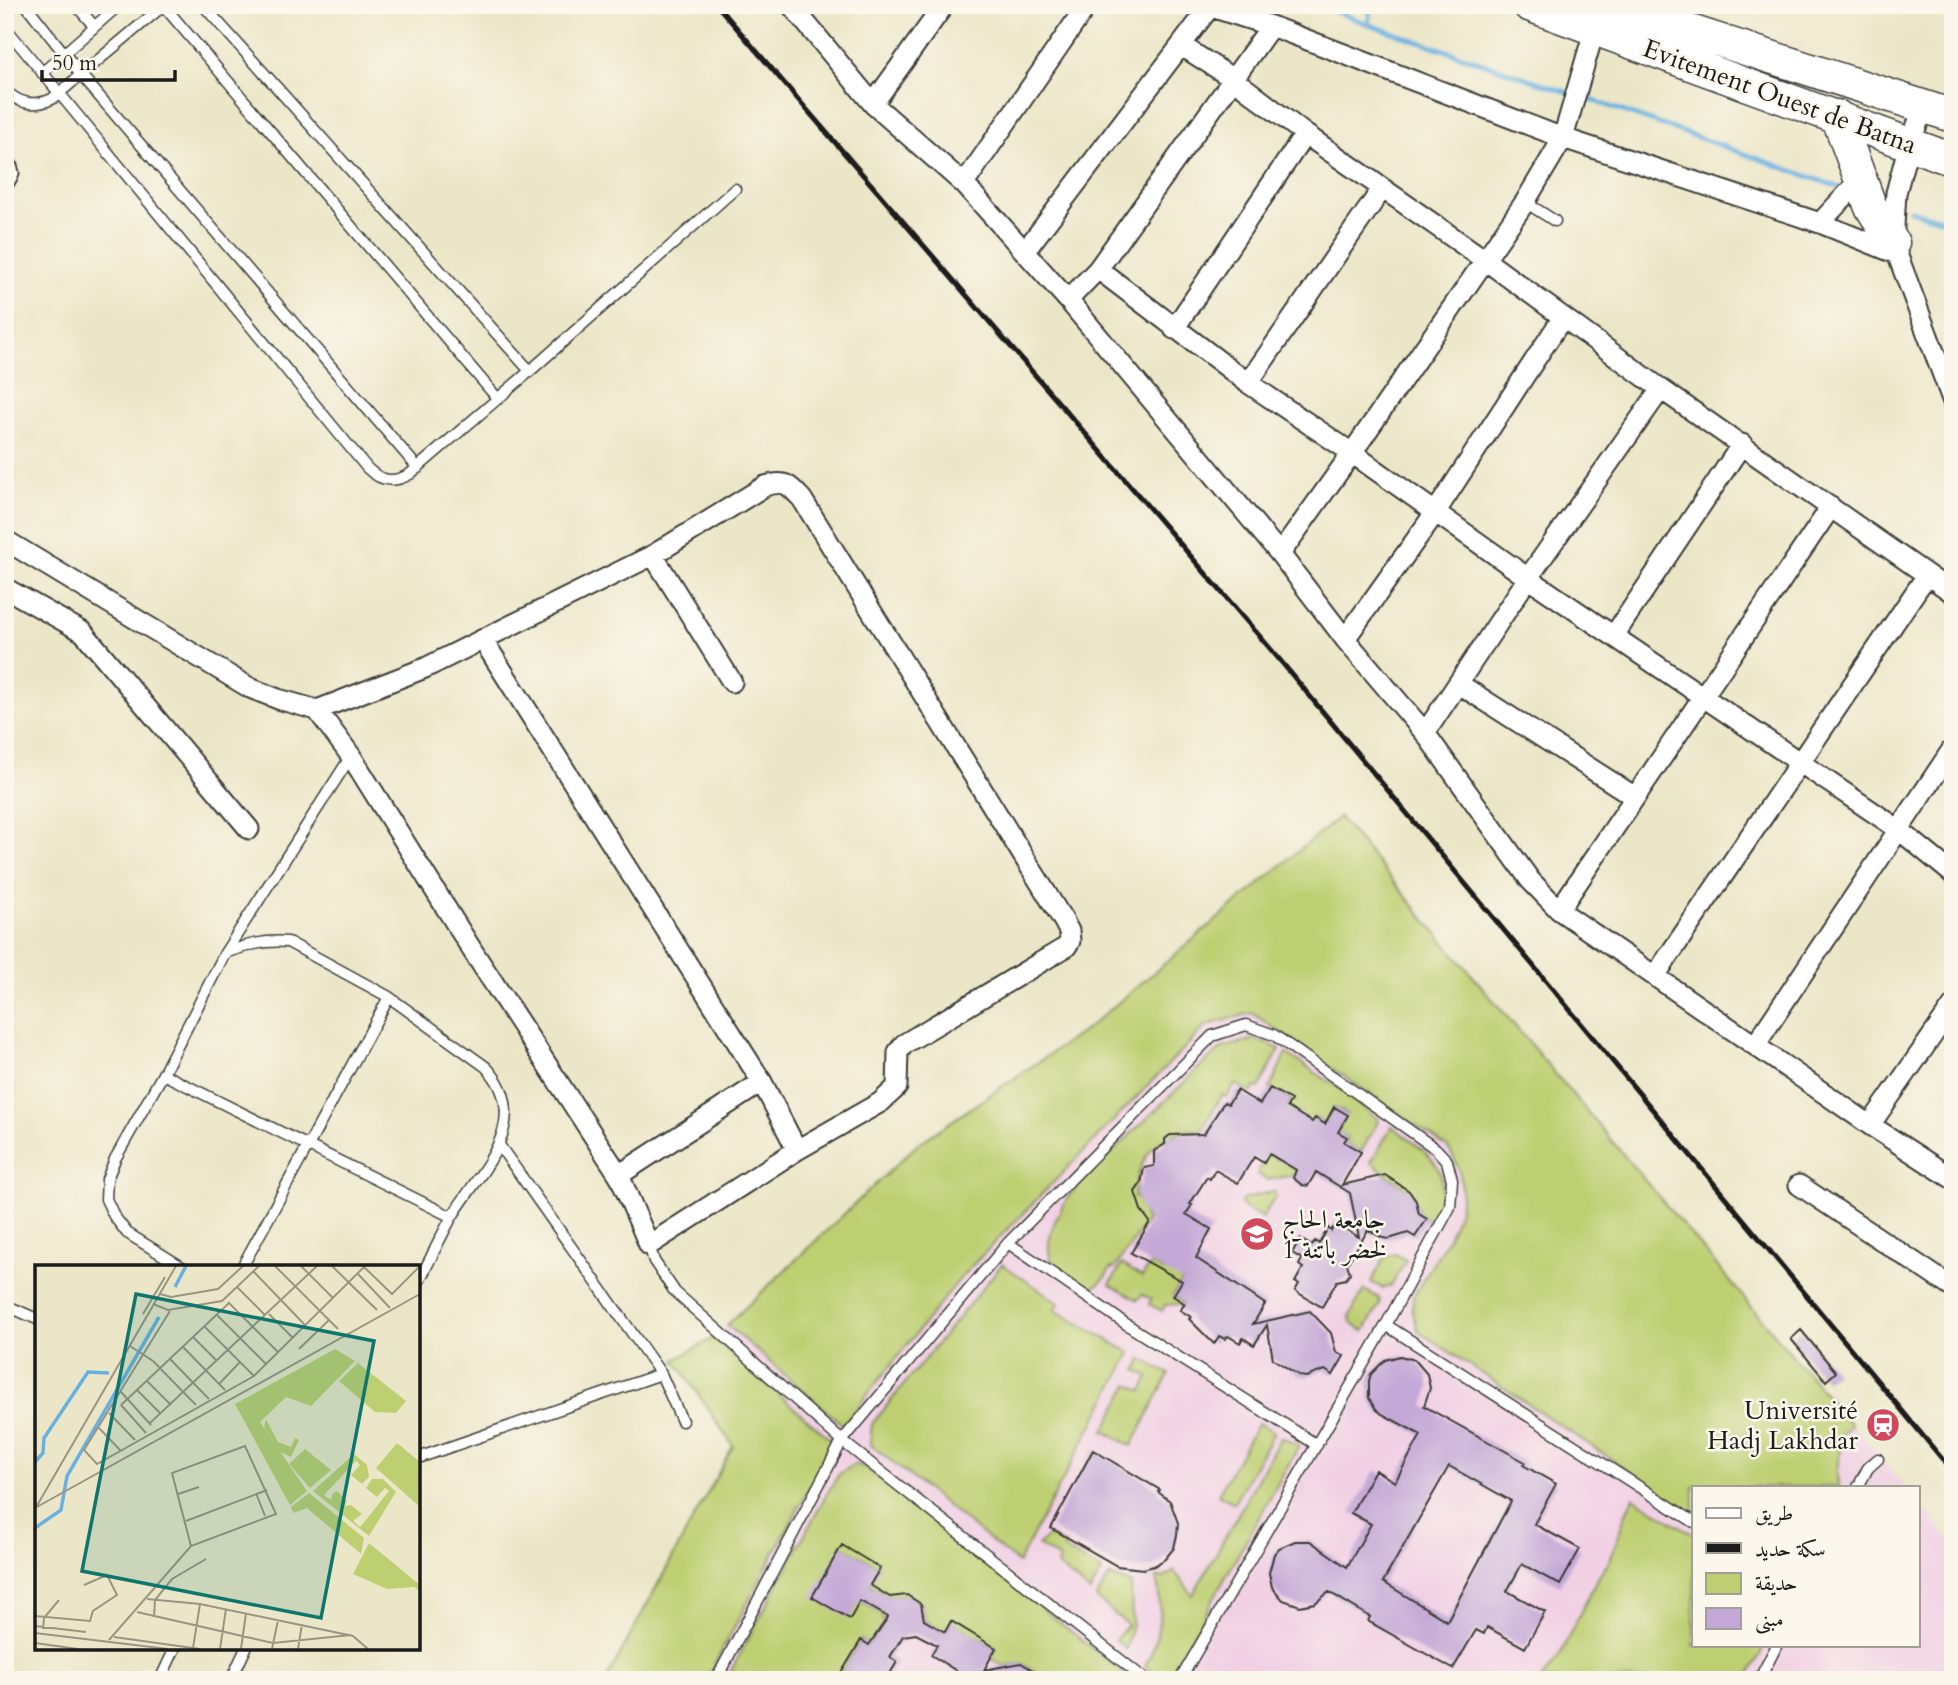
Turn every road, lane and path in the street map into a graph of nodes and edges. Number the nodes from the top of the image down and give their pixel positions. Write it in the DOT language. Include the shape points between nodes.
graph roads {
  1 [pos="26,5"];
  2 [pos="76,5"];
  3 [pos="101,5"];
  4 [pos="119,5"];
  5 [pos="163,5"];
  6 [pos="203,5"];
  7 [pos="791,5"];
  8 [pos="944,5"];
  9 [pos="1087,5"];
  10 [pos="1529,5"];
  11 [pos="1207,6"];
  12 [pos="109,14"];
  13 [pos="94,26"];
  14 [pos="1271,26"];
  15 [pos="5,27"];
  16 [pos="1597,30"];
  17 [pos="1182,46"];
  18 [pos="65,53"];
  19 [pos="41,73"];
  20 [pos="81,75"];
  21 [pos="1232,78"];
  22 [pos="5,90"];
  23 [pos="59,94"];
  24 [pos="873,104"];
  25 [pos="1939,111"];
  26 [pos="1837,116"];
  27 [pos="1305,134"];
  28 [pos="1563,138"];
  29 [pos="1909,144"];
  30 [pos="1953,160"];
  31 [pos="5,161"];
  32 [pos="5,180"];
  33 [pos="1860,180"];
  34 [pos="964,184"];
  35 [pos="735,189"];
  36 [pos="1382,189"];
  37 [pos="1525,202"];
  38 [pos="1555,221"];
  39 [pos="1820,223"];
  40 [pos="1895,248"];
  41 [pos="1025,251"];
  42 [pos="1485,260"];
  43 [pos="1098,269"];
  44 [pos="1068,300"];
  45 [pos="1563,317"];
  46 [pos="1174,329"];
  47 [pos="530,371"];
  48 [pos="1248,383"];
  49 [pos="1661,389"];
  50 [pos="498,399"];
  51 [pos="1953,402"];
  52 [pos="1742,444"];
  53 [pos="1352,453"];
  54 [pos="418,468"];
  55 [pos="1831,507"];
  56 [pos="1435,513"];
  57 [pos="5,540"];
  58 [pos="1280,554"];
  59 [pos="653,555"];
  60 [pos="1927,575"];
  61 [pos="1528,578"];
  62 [pos="5,588"];
  63 [pos="1953,593"];
  64 [pos="1615,635"];
  65 [pos="1345,639"];
  66 [pos="483,640"];
  67 [pos="732,682"];
  68 [pos="1459,684"];
  69 [pos="1704,696"];
  70 [pos="317,710"];
  71 [pos="1425,733"];
  72 [pos="1953,748"];
  73 [pos="351,756"];
  74 [pos="1800,762"];
  75 [pos="1635,797"];
  76 [pos="1898,829"];
  77 [pos="249,830"];
  78 [pos="1953,874"];
  79 [pos="1559,910"];
  80 [pos="225,953"];
  81 [pos="1655,976"];
  82 [pos="389,997"];
  83 [pos="1953,1006"];
  84 [pos="1756,1044"];
  85 [pos="163,1074"];
  86 [pos="762,1082"];
  87 [pos="1870,1125"];
  88 [pos="307,1146"];
  89 [pos="499,1146"];
  90 [pos="797,1150"];
  91 [pos="619,1175"];
  92 [pos="1953,1179"];
  93 [pos="1799,1185"];
  94 [pos="452,1217"];
  95 [pos="1008,1243"];
  96 [pos="649,1245"];
  97 [pos="179,1265"];
  98 [pos="243,1265"];
  99 [pos="420,1279"];
  100 [pos="1953,1288"];
  101 [pos="5,1305"];
  102 [pos="35,1318"];
  103 [pos="1386,1325"];
  104 [pos="661,1374"];
  105 [pos="682,1421"];
  106 [pos="842,1441"];
  107 [pos="1317,1445"];
  108 [pos="420,1457"];
  109 [pos="1878,1459"];
  110 [pos="1859,1486"];
  111 [pos="1692,1521"];
  112 [pos="1776,1646"];
  113 [pos="174,1650"];
  114 [pos="245,1650"];
  115 [pos="161,1680"];
  116 [pos="231,1680"];
  117 [pos="716,1680"];
  118 [pos="1146,1680"];
  119 [pos="1180,1680"];
  120 [pos="1759,1680"];
  1 -- 18 [label="lane"];
  2 -- 13 [label="lane"];
  3 -- 12 [label="lane"];
  4 -- 12 [label="lane"];
  5 -- 20 [label="lane"];
  5 -- 50 [label="lane"];
  6 -- 47 [label="lane"];
  7 -- 24 [label="street"];
  8 -- 24 [label="street"];
  9 -- 34 [label="street"];
  10 -- 16 [label="highway, Evitement Ouest de Batna"];
  11 -- 14 [label="street"];
  11 -- 17 [label="street"];
  12 -- 13 [label="lane"];
  13 -- 18 [label="lane"];
  14 -- 21 [label="street"];
  14 -- 28 [label="street"];
  15 -- 19 [label="lane"];
  16 -- 25 [label="highway, Evitement Ouest de Batna" via="1735,47"];
  16 -- 26 [label="highway, Evitement Ouest de Batna"];
  16 -- 28 [label="street"];
  17 -- 21 [label="street"];
  17 -- 41 [label="street"];
  18 -- 19 [label="lane"];
  18 -- 20 [label="lane"];
  19 -- 23 [label="lane"];
  20 -- 23 [label="lane"];
  20 -- 54 [label="lane"];
  21 -- 27 [label="street"];
  21 -- 43 [label="street"];
  22 -- 23 [label="lane" via="29,104 45,103"];
  23 -- 54 [label="lane" via="367,468 388,481"];
  24 -- 34 [label="street"];
  25 -- 29 [label="street"];
  26 -- 29 [label="highway, Evitement Ouest de Batna"];
  26 -- 33 [label="highway"];
  27 -- 36 [label="street"];
  27 -- 46 [label="street"];
  28 -- 37 [label="street"];
  28 -- 39 [label="street"];
  29 -- 30 [label="highway, Evitement Ouest de Batna"];
  29 -- 40 [label="street" via="1896,193"];
  31 -- 32 [label="street" via="9,173"];
  33 -- 39 [label="street"];
  33 -- 40 [label="highway"];
  34 -- 41 [label="street"];
  35 -- 47 [label="lane"];
  36 -- 42 [label="street"];
  36 -- 48 [label="street"];
  37 -- 38 [label="lane"];
  37 -- 42 [label="street"];
  39 -- 40 [label="street"];
  40 -- 51 [label="street"];
  41 -- 44 [label="street"];
  42 -- 45 [label="street"];
  42 -- 53 [label="street"];
  43 -- 44 [label="street"];
  43 -- 46 [label="street"];
  44 -- 58 [label="street"];
  45 -- 49 [label="street"];
  45 -- 56 [label="street"];
  46 -- 48 [label="street"];
  47 -- 50 [label="lane"];
  48 -- 53 [label="street"];
  49 -- 52 [label="street"];
  49 -- 61 [label="street"];
  50 -- 54 [label="lane"];
  52 -- 55 [label="street"];
  52 -- 64 [label="street"];
  53 -- 56 [label="street"];
  53 -- 58 [label="street"];
  55 -- 60 [label="street"];
  55 -- 69 [label="street"];
  56 -- 61 [label="street"];
  56 -- 65 [label="street"];
  57 -- 70 [label="street" via="250,688"];
  58 -- 65 [label="street"];
  59 -- 66 [label="street"];
  59 -- 67 [label="street"];
  59 -- 90 [label="street" via="765,486 788,485 802,499 898,651 1069,931 1066,947 904,1044 898,1052 897,1087 881,1102"];
  60 -- 63 [label="street"];
  60 -- 74 [label="street"];
  61 -- 64 [label="street"];
  61 -- 68 [label="street"];
  62 -- 77 [label="street" via="83,632"];
  64 -- 69 [label="street"];
  65 -- 71 [label="street"];
  66 -- 70 [label="street"];
  66 -- 86 [label="street"];
  68 -- 71 [label="street"];
  68 -- 75 [label="street"];
  69 -- 74 [label="street"];
  69 -- 75 [label="street"];
  70 -- 73 [label="street"];
  71 -- 79 [label="street" via="1530,880"];
  72 -- 76 [label="street"];
  73 -- 80 [label="lane"];
  73 -- 91 [label="street"];
  74 -- 76 [label="street"];
  74 -- 81 [label="street"];
  75 -- 79 [label="street"];
  76 -- 78 [label="street"];
  76 -- 84 [label="street"];
  79 -- 81 [label="street"];
  80 -- 82 [label="lane" via="270,940 288,942"];
  80 -- 85 [label="lane"];
  81 -- 84 [label="street"];
  82 -- 88 [label="lane"];
  82 -- 89 [label="lane" via="496,1079 507,1122"];
  83 -- 87 [label="street"];
  84 -- 87 [label="street"];
  85 -- 88 [label="lane"];
  85 -- 97 [label="lane" via="115,1159 106,1199 127,1233"];
  86 -- 90 [label="street"];
  86 -- 91 [label="street"];
  87 -- 92 [label="street"];
  88 -- 94 [label="lane"];
  88 -- 98 [label="lane"];
  89 -- 94 [label="lane"];
  89 -- 104 [label="lane"];
  90 -- 96 [label="street"];
  91 -- 96 [label="street"];
  93 -- 100 [label="street"];
  94 -- 99 [label="lane"];
  95 -- 103 [label="lane" via="1212,1036 1246,1025 1274,1035 1447,1161 1452,1180 1450,1207"];
  95 -- 106 [label="lane"];
  95 -- 107 [label="lane"];
  96 -- 106 [label="lane" via="675,1292"];
  101 -- 102 [label="lane"];
  103 -- 107 [label="lane"];
  103 -- 111 [label="lane"];
  104 -- 105 [label="lane"];
  104 -- 108 [label="lane"];
  106 -- 117 [label="lane"];
  106 -- 118 [label="lane"];
  107 -- 119 [label="lane"];
  109 -- 110 [label="lane"];
  112 -- 120 [label="lane"];
  113 -- 115 [label="lane"];
  114 -- 116 [label="lane"];
}
